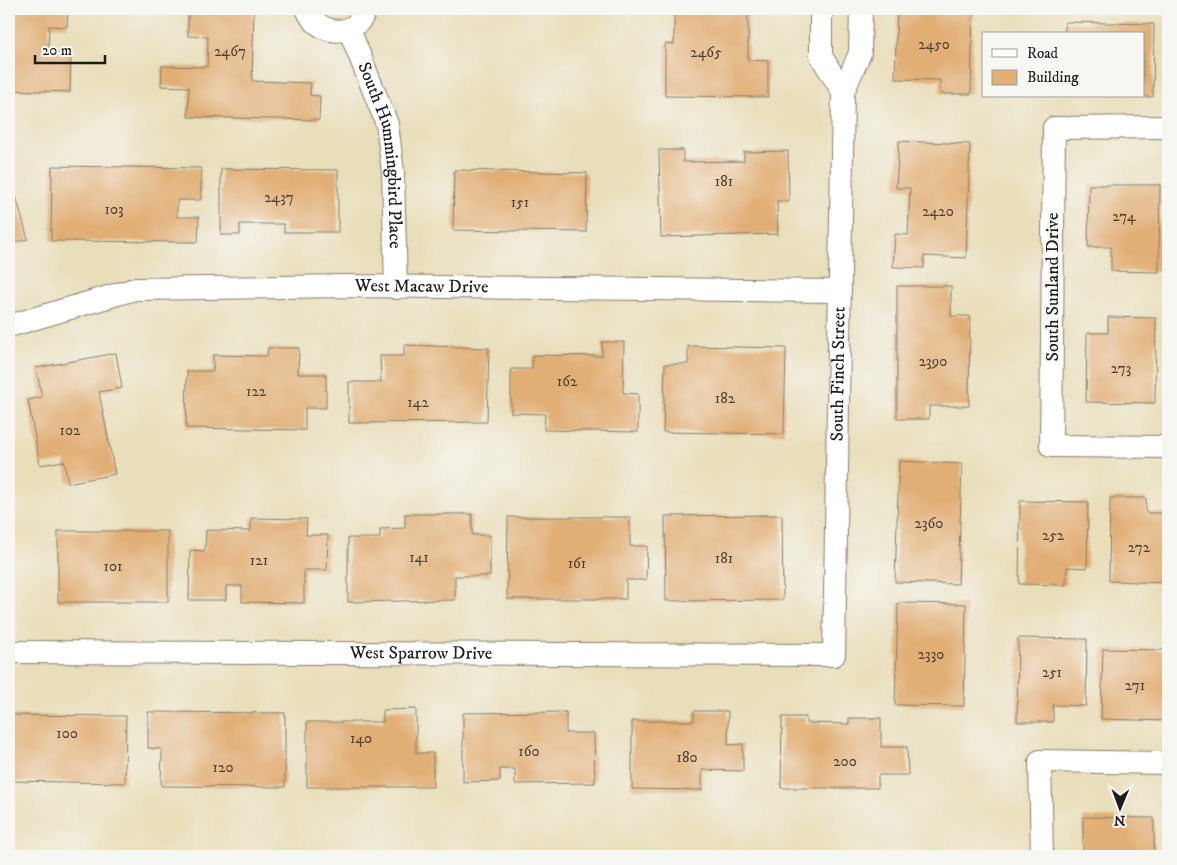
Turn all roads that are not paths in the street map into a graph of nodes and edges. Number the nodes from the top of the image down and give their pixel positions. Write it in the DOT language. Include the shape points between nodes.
graph roads {
  1 [pos="307,9"];
  2 [pos="366,9"];
  3 [pos="821,9"];
  4 [pos="861,9"];
  5 [pos="349,29"];
  6 [pos="842,92"];
  7 [pos="1168,127"];
  8 [pos="396,288"];
  9 [pos="840,291"];
  10 [pos="9,326"];
  11 [pos="1168,447"];
  12 [pos="9,652"];
  13 [pos="834,655"];
  14 [pos="1168,763"];
  15 [pos="1042,856"];
  1 -- 5 [label="street" via="312,19 324,28"];
  2 -- 5 [label="street" via="358,23"];
  3 -- 6 [label="street, South Finch Street" via="822,56"];
  4 -- 6 [label="street, South Finch Street" via="860,53"];
  5 -- 8 [label="street, South Hummingbird Place" via="387,124 393,172"];
  6 -- 9 [label="street, South Finch Street"];
  7 -- 11 [label="street, South Sunland Drive" via="1054,128 1051,446"];
  8 -- 9 [label="street, West Macaw Drive"];
  8 -- 10 [label="street, West Macaw Drive" via="135,289"];
  9 -- 13 [label="street, South Finch Street"];
  12 -- 13 [label="street, West Sparrow Drive"];
  14 -- 15 [label="street" via="1040,761"];
}
